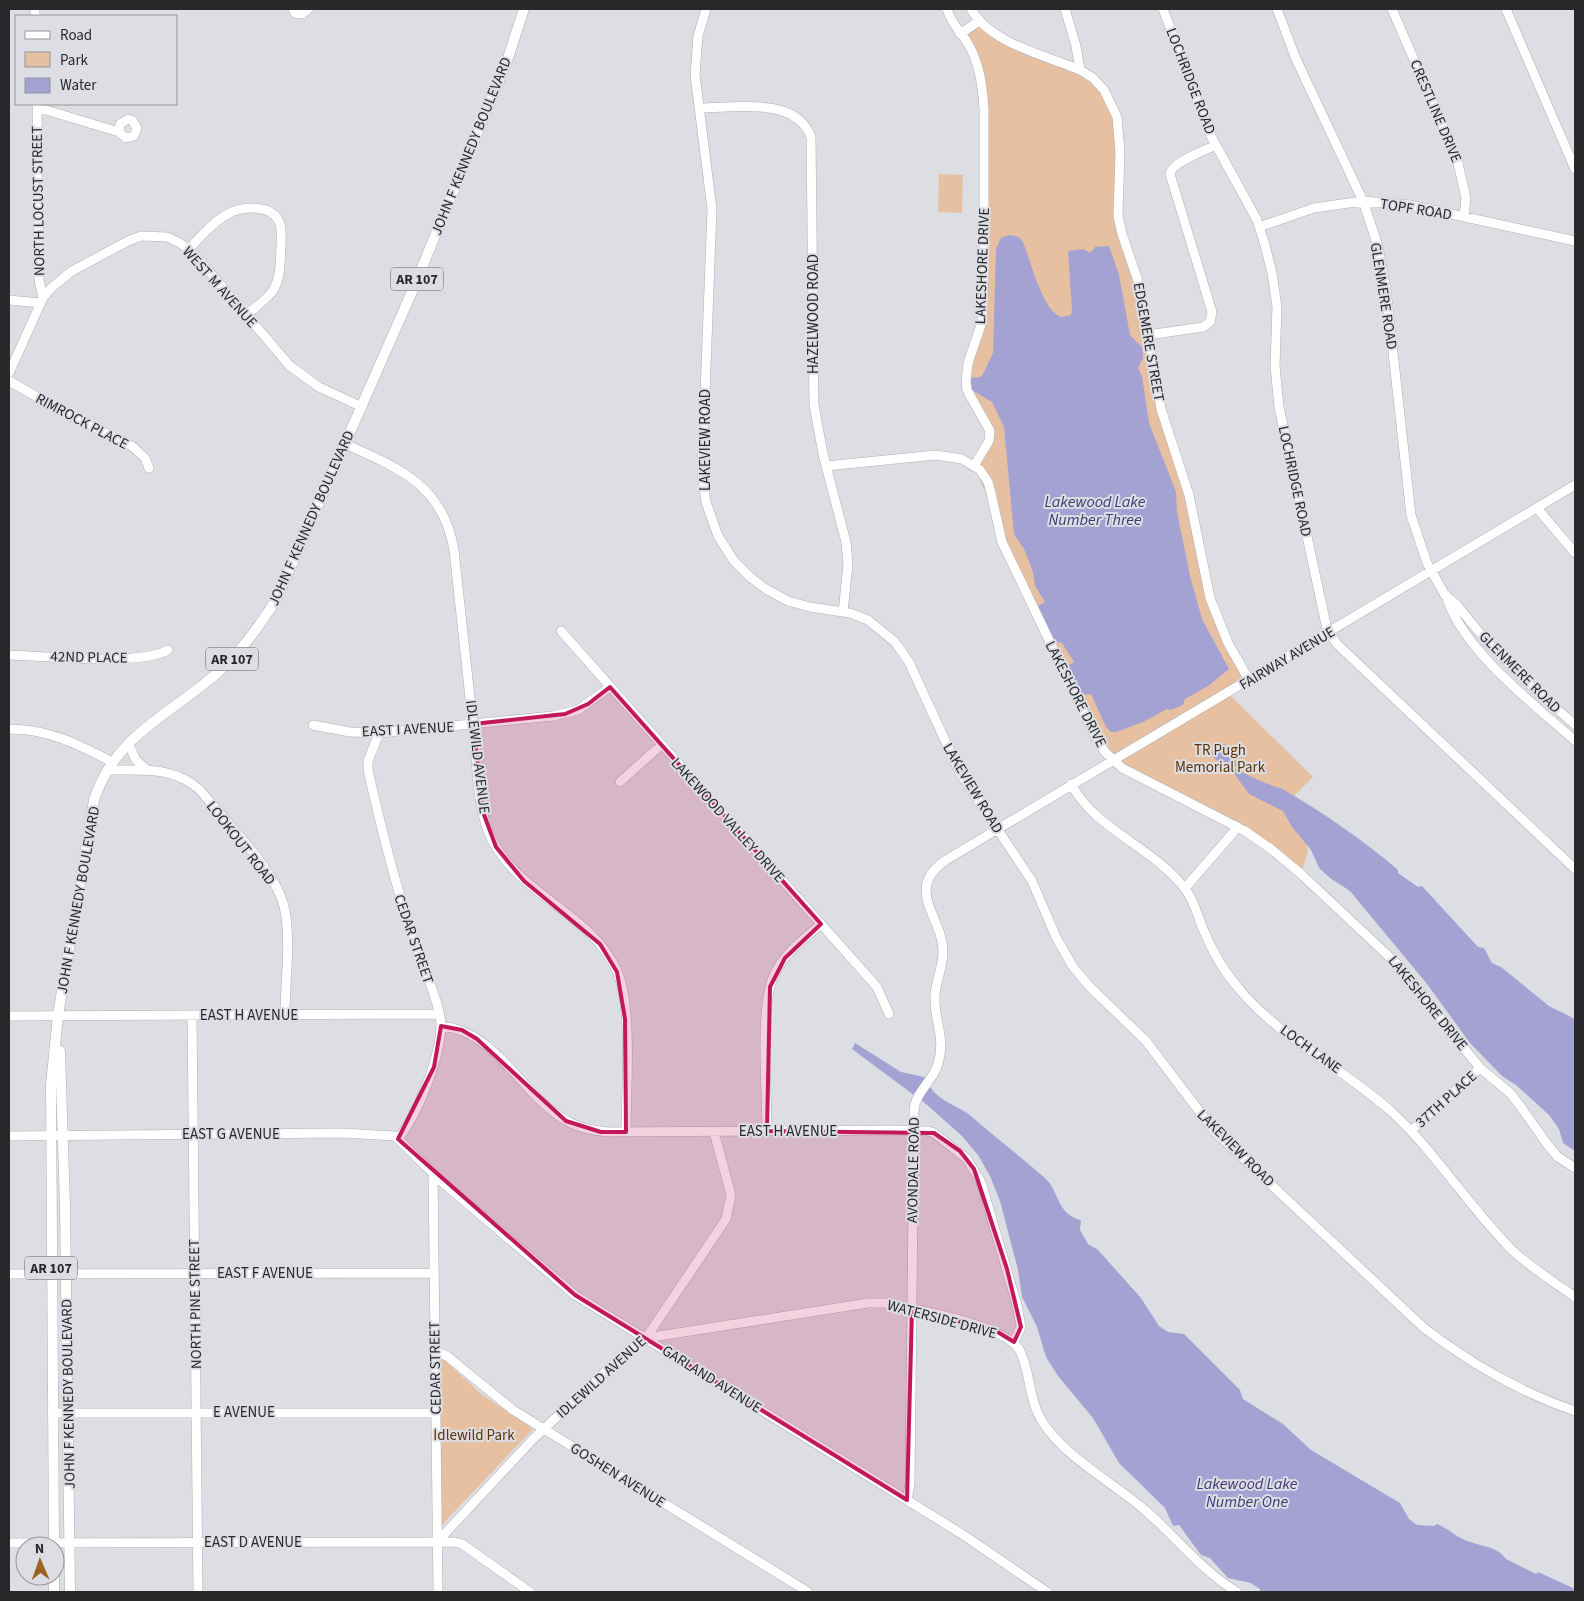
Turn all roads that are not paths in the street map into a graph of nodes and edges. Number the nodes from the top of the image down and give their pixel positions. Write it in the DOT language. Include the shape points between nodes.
graph roads {
  1 [pos="293,9"];
  2 [pos="308,9"];
  3 [pos="524,9"];
  4 [pos="706,9"];
  5 [pos="947,9"];
  6 [pos="971,9"];
  7 [pos="1065,9"];
  8 [pos="1163,9"];
  9 [pos="1277,9"];
  10 [pos="1392,9"];
  11 [pos="1506,9"];
  12 [pos="979,20"];
  13 [pos="960,34"];
  14 [pos="1080,70"];
  15 [pos="37,107"];
  16 [pos="700,108"];
  17 [pos="119,132"];
  18 [pos="1216,145"];
  19 [pos="1575,169"];
  20 [pos="1363,201"];
  21 [pos="1464,217"];
  22 [pos="1259,227"];
  23 [pos="1575,241"];
  24 [pos="189,249"];
  25 [pos="9,300"];
  26 [pos="42,300"];
  27 [pos="246,315"];
  28 [pos="1148,335"];
  29 [pos="9,373"];
  30 [pos="9,381"];
  31 [pos="362,407"];
  32 [pos="345,444"];
  33 [pos="826,466"];
  34 [pos="974,466"];
  35 [pos="149,468"];
  36 [pos="1575,486"];
  37 [pos="1537,508"];
  38 [pos="1575,553"];
  39 [pos="1431,570"];
  40 [pos="1446,595"];
  41 [pos="843,612"];
  42 [pos="561,631"];
  43 [pos="1329,632"];
  44 [pos="168,650"];
  45 [pos="9,654"];
  46 [pos="1249,680"];
  47 [pos="610,687"];
  48 [pos="473,724"];
  49 [pos="313,725"];
  50 [pos="1575,725"];
  51 [pos="9,729"];
  52 [pos="379,733"];
  53 [pos="1575,741"];
  54 [pos="128,743"];
  55 [pos="661,745"];
  56 [pos="1113,759"];
  57 [pos="110,766"];
  58 [pos="146,770"];
  59 [pos="620,782"];
  60 [pos="1071,784"];
  61 [pos="1238,827"];
  62 [pos="997,828"];
  63 [pos="1575,869"];
  64 [pos="1185,888"];
  65 [pos="821,924"];
  66 [pos="439,1014"];
  67 [pos="889,1014"];
  68 [pos="192,1015"];
  69 [pos="285,1015"];
  70 [pos="9,1016"];
  71 [pos="58,1016"];
  72 [pos="441,1026"];
  73 [pos="1480,1068"];
  74 [pos="914,1130"];
  75 [pos="767,1131"];
  76 [pos="1411,1131"];
  77 [pos="626,1132"];
  78 [pos="714,1132"];
  79 [pos="63,1135"];
  80 [pos="194,1135"];
  81 [pos="9,1136"];
  82 [pos="50,1136"];
  83 [pos="398,1139"];
  84 [pos="1575,1168"];
  85 [pos="433,1173"];
  86 [pos="434,1273"];
  87 [pos="9,1274"];
  88 [pos="51,1274"];
  89 [pos="66,1274"];
  90 [pos="195,1274"];
  91 [pos="1575,1297"];
  92 [pos="912,1309"];
  93 [pos="646,1338"];
  94 [pos="1014,1342"];
  95 [pos="435,1351"];
  96 [pos="1575,1411"];
  97 [pos="196,1412"];
  98 [pos="52,1413"];
  99 [pos="67,1413"];
  100 [pos="436,1413"];
  101 [pos="544,1429"];
  102 [pos="906,1500"];
  103 [pos="54,1536"];
  104 [pos="437,1542"];
  105 [pos="65,1543"];
  106 [pos="70,1543"];
  107 [pos="198,1543"];
  108 [pos="70,1592"];
  109 [pos="198,1592"];
  110 [pos="438,1592"];
  111 [pos="530,1592"];
  112 [pos="808,1592"];
  113 [pos="1047,1592"];
  114 [pos="1236,1592"];
  1 -- 2 [label="street" via="295,13 302,14"];
  3 -- 31 [label="main road, JOHN F KENNEDY BOULEVARD / AR 107" via="507,60"];
  4 -- 16 [label="street, LAKEVIEW ROAD" via="698,36 695,64"];
  5 -- 13 [label="street, LAKESHORE DRIVE"];
  6 -- 12 [label="street"];
  7 -- 14 [label="street"];
  8 -- 18 [label="street, LOCHRIDGE ROAD"];
  9 -- 20 [label="street, GLENMERE ROAD" via="1296,59"];
  10 -- 21 [label="street, CRESTLINE DRIVE" via="1457,159 1466,198"];
  11 -- 19 [label="street"];
  12 -- 13 [label="street"];
  12 -- 14 [label="street" via="987,28 1030,51"];
  13 -- 34 [label="street, LAKESHORE DRIVE" via="967,42 979,76 984,110 982,322 966,374 967,390 990,431 989,441"];
  14 -- 28 [label="street, EDGEMERE STREET" via="1104,90 1117,117 1120,152 1118,216 1138,281"];
  15 -- 17 [label="street"];
  15 -- 26 [label="street, NORTH LOCUST STREET"];
  16 -- 33 [label="street, HAZELWOOD ROAD" via="784,110 801,120 811,137 814,404"];
  16 -- 41 [label="street, LAKEVIEW ROAD" via="712,209 702,473 706,502 725,548 755,581 801,605"];
  18 -- 22 [label="street, LOCHRIDGE ROAD"];
  18 -- 28 [label="street" via="1179,162 1172,167 1170,174 1212,312 1210,322 1203,327"];
  20 -- 21 [label="street, TOPF ROAD" via="1410,205"];
  20 -- 22 [label="street, TOPF ROAD" via="1314,208"];
  20 -- 39 [label="street, GLENMERE ROAD" via="1378,246 1386,288 1411,515 1418,543"];
  21 -- 23 [label="street, TOPF ROAD"];
  22 -- 43 [label="street, LOCHRIDGE ROAD" via="1275,288 1275,366 1279,407"];
  24 -- 26 [label="street, WEST M AVENUE" via="167,237 141,236 72,270 50,288"];
  24 -- 27 [label="street, WEST M AVENUE"];
  24 -- 27 [label="street" via="210,227 232,212 264,209 276,218 281,235 278,279 270,294"];
  25 -- 26 [label="street"];
  26 -- 29 [label="street"];
  27 -- 31 [label="street, WEST M AVENUE" via="280,356 301,375 324,390"];
  28 -- 46 [label="street, EDGEMERE STREET" via="1161,409 1187,487 1210,598 1228,643"];
  30 -- 35 [label="street, RIMROCK PLACE" via="132,446 145,458"];
  31 -- 32 [label="main road, JOHN F KENNEDY BOULEVARD / AR 107"];
  32 -- 48 [label="street, IDLEWILD AVENUE" via="392,465 415,480 433,499 446,522 454,550"];
  32 -- 54 [label="main road, JOHN F KENNEDY BOULEVARD / AR 107" via="277,598 255,632 216,674"];
  33 -- 34 [label="street" via="936,455 962,459"];
  33 -- 41 [label="street, HAZELWOOD ROAD" via="848,556"];
  34 -- 56 [label="street, LAKESHORE DRIVE" via="988,482 1002,542 1047,637 1094,734"];
  36 -- 37 [label="street, FAIRWAY AVENUE"];
  37 -- 38 [label="street"];
  37 -- 39 [label="street, FAIRWAY AVENUE"];
  39 -- 40 [label="street, GLENMERE ROAD"];
  39 -- 43 [label="street, FAIRWAY AVENUE"];
  40 -- 50 [label="street, GLENMERE ROAD" via="1508,664"];
  40 -- 53 [label="street, GLENMERE ROAD" via="1449,607 1460,624 1494,667"];
  41 -- 62 [label="street, LAKEVIEW ROAD" via="868,620 895,642 908,662 960,773"];
  42 -- 47 [label="street, LAKEWOOD VALLEY DRIVE"];
  43 -- 46 [label="street, FAIRWAY AVENUE"];
  43 -- 63 [label="street, LOCHRIDGE ROAD" via="1337,644"];
  44 -- 45 [label="street, 42ND PLACE" via="155,656 106,658"];
  46 -- 56 [label="street, FAIRWAY AVENUE"];
  47 -- 48 [label="street, EAST I AVENUE" via="588,704 565,714"];
  47 -- 55 [label="street, LAKEWOOD VALLEY DRIVE"];
  48 -- 52 [label="street, EAST I AVENUE"];
  48 -- 77 [label="street, IDLEWILD AVENUE" via="483,812 496,847 524,881 600,944 617,972 625,1009"];
  49 -- 52 [label="street, EAST I AVENUE"];
  51 -- 57 [label="street" via="65,738"];
  52 -- 66 [label="street, CEDAR STREET" via="368,761 368,770 396,887"];
  54 -- 57 [label="main road, JOHN F KENNEDY BOULEVARD / AR 107"];
  54 -- 58 [label="street" via="136,760"];
  55 -- 59 [label="street"];
  55 -- 65 [label="street, LAKEWOOD VALLEY DRIVE"];
  56 -- 60 [label="street, FAIRWAY AVENUE"];
  56 -- 61 [label="street, LAKESHORE DRIVE" via="1136,777"];
  57 -- 58 [label="street, LOOKOUT ROAD"];
  57 -- 71 [label="main road, JOHN F KENNEDY BOULEVARD / AR 107" via="98,788 90,820"];
  58 -- 69 [label="street, LOOKOUT ROAD" via="177,775 195,786 276,886 287,924"];
  60 -- 62 [label="street, FAIRWAY AVENUE"];
  60 -- 64 [label="street, LOCH LANE" via="1087,808"];
  61 -- 64 [label="street"];
  61 -- 73 [label="street, LAKESHORE DRIVE" via="1271,849 1386,953 1416,985"];
  62 -- 74 [label="street, AVONDALE ROAD" via="939,865 926,886 927,902 939,930 943,953 934,996 942,1050 937,1067 916,1099"];
  62 -- 96 [label="street, LAKEVIEW ROAD" via="1032,881 1073,967 1146,1041 1215,1132 1424,1328 1494,1376"];
  64 -- 76 [label="street, LOCH LANE" via="1212,951 1241,992 1266,1016 1364,1088"];
  65 -- 67 [label="street, LAKEWOOD VALLEY DRIVE" via="877,987"];
  65 -- 75 [label="street" via="784,958 770,987"];
  66 -- 69 [label="street, EAST H AVENUE"];
  66 -- 72 [label="street, CEDAR STREET"];
  68 -- 69 [label="street, EAST H AVENUE"];
  68 -- 71 [label="street, EAST H AVENUE"];
  68 -- 80 [label="street, NORTH PINE STREET"];
  70 -- 71 [label="street, EAST H AVENUE"];
  71 -- 79 [label="main road, JOHN F KENNEDY BOULEVARD / AR 107"];
  71 -- 82 [label="main road, JOHN F KENNEDY BOULEVARD / AR 107"];
  72 -- 77 [label="street, EAST H AVENUE" via="462,1030 485,1045 566,1121 601,1132"];
  72 -- 83 [label="street, CEDAR STREET" via="434,1068 406,1129"];
  73 -- 76 [label="street, 37TH PLACE"];
  73 -- 84 [label="street, LAKESHORE DRIVE" via="1510,1093 1558,1157"];
  74 -- 75 [label="street, EAST H AVENUE"];
  74 -- 92 [label="street, AVONDALE ROAD"];
  74 -- 94 [label="street, EAST H AVENUE" via="934,1133 955,1147 981,1182 1017,1305 1021,1327"];
  75 -- 78 [label="street, EAST H AVENUE"];
  76 -- 91 [label="street, LOCH LANE" via="1512,1250"];
  77 -- 78 [label="street, EAST H AVENUE"];
  78 -- 93 [label="street, IDLEWILD AVENUE" via="731,1195 728,1213"];
  79 -- 80 [label="street, EAST G AVENUE"];
  79 -- 82 [label="street, EAST G AVENUE"];
  79 -- 89 [label="main road, JOHN F KENNEDY BOULEVARD / AR 107"];
  80 -- 83 [label="street, EAST G AVENUE" via="388,1134"];
  80 -- 90 [label="street, NORTH PINE STREET"];
  81 -- 82 [label="street, EAST G AVENUE"];
  82 -- 88 [label="main road, JOHN F KENNEDY BOULEVARD / AR 107"];
  83 -- 85 [label="street, GARLAND AVENUE"];
  85 -- 86 [label="street, CEDAR STREET"];
  85 -- 93 [label="street, GARLAND AVENUE" via="575,1295"];
  86 -- 90 [label="street, EAST F AVENUE"];
  86 -- 95 [label="street, CEDAR STREET"];
  87 -- 88 [label="street, EAST F AVENUE"];
  88 -- 89 [label="street, EAST F AVENUE"];
  88 -- 98 [label="main road, JOHN F KENNEDY BOULEVARD / AR 107"];
  89 -- 90 [label="street, EAST F AVENUE"];
  89 -- 99 [label="main road, JOHN F KENNEDY BOULEVARD / AR 107"];
  90 -- 97 [label="street, NORTH PINE STREET"];
  92 -- 93 [label="street, WATERSIDE DRIVE" via="868,1303"];
  92 -- 94 [label="street, WATERSIDE DRIVE" via="996,1331"];
  92 -- 102 [label="street, AVONDALE ROAD" via="910,1484"];
  93 -- 101 [label="street, IDLEWILD AVENUE" via="631,1348"];
  93 -- 102 [label="street, GARLAND AVENUE"];
  94 -- 114 [label="street, WATERSIDE DRIVE" via="1022,1354 1034,1405 1046,1427 1063,1446 1138,1504 1215,1577"];
  95 -- 100 [label="street, CEDAR STREET"];
  95 -- 101 [label="street, GOSHEN AVENUE" via="447,1356 491,1394"];
  97 -- 99 [label="street, E AVENUE"];
  97 -- 100 [label="street, E AVENUE"];
  97 -- 107 [label="street, NORTH PINE STREET"];
  98 -- 99 [label="street, E AVENUE"];
  98 -- 103 [label="main road, JOHN F KENNEDY BOULEVARD / AR 107"];
  99 -- 106 [label="main road, JOHN F KENNEDY BOULEVARD / AR 107"];
  100 -- 104 [label="street, CEDAR STREET"];
  101 -- 104 [label="street, IDLEWILD AVENUE"];
  101 -- 112 [label="street, GOSHEN AVENUE"];
  102 -- 113 [label="street, GARLAND AVENUE"];
  104 -- 107 [label="street, EAST D AVENUE"];
  104 -- 110 [label="street, CEDAR STREET"];
  104 -- 111 [label="street, EAST D AVENUE" via="462,1544"];
  105 -- 106 [label="street, EAST D AVENUE"];
  106 -- 107 [label="street, EAST D AVENUE"];
  106 -- 108 [label="main road, JOHN F KENNEDY BOULEVARD / AR 107"];
  107 -- 109 [label="street, NORTH PINE STREET"];
}
